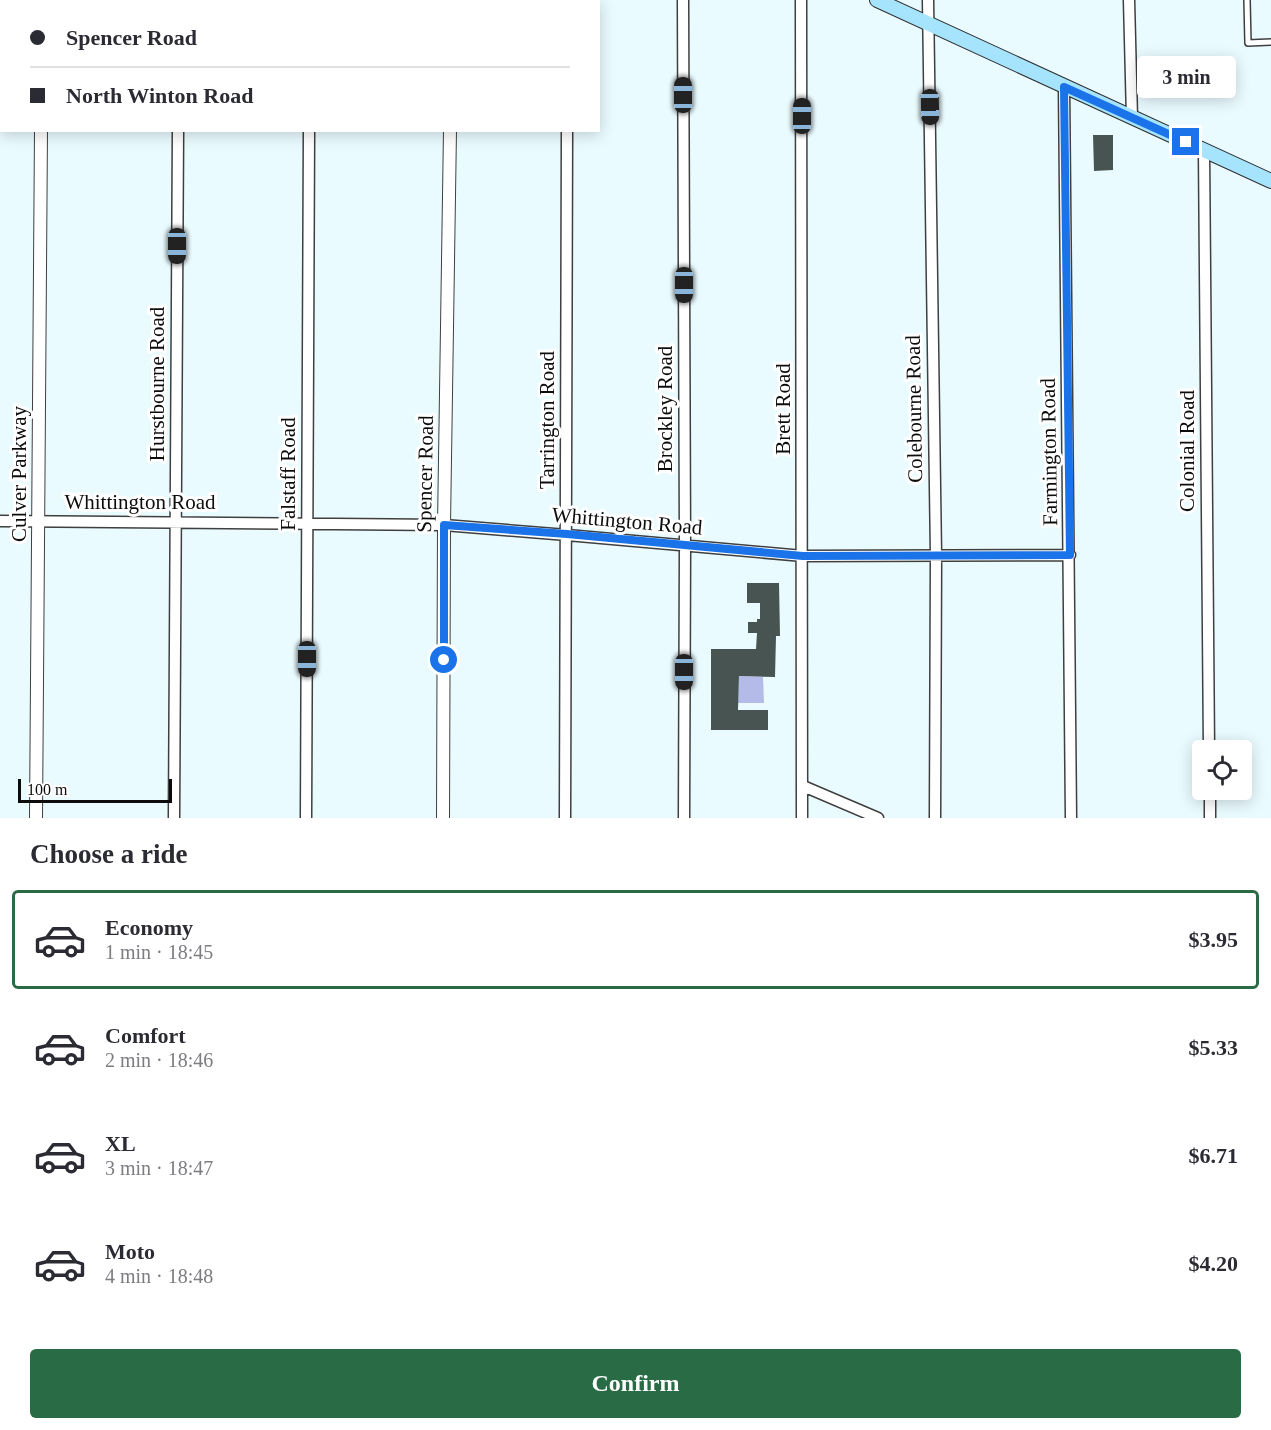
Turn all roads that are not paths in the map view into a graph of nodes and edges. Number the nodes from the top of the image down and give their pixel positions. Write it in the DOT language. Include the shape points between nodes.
graph roads {
  1 [pos="683,0"];
  2 [pos="801,0"];
  3 [pos="877,0"];
  4 [pos="928,0"];
  5 [pos="1130,0"];
  6 [pos="1247,0"];
  7 [pos="928,24"];
  8 [pos="1271,42"];
  9 [pos="1064,87"];
  10 [pos="1132,118"];
  11 [pos="41,132"];
  12 [pos="178,132"];
  13 [pos="309,132"];
  14 [pos="450,132"];
  15 [pos="567,132"];
  16 [pos="1204,151"];
  17 [pos="1271,181"];
  18 [pos="0,521"];
  19 [pos="38,521"];
  20 [pos="176,522"];
  21 [pos="308,523"];
  22 [pos="444,525"];
  23 [pos="567,534"];
  24 [pos="685,546"];
  25 [pos="1070,555"];
  26 [pos="803,556"];
  27 [pos="936,556"];
  28 [pos="1209,740"];
  29 [pos="802,786"];
  30 [pos="1210,800"];
  31 [pos="36,818"];
  32 [pos="174,818"];
  33 [pos="306,818"];
  34 [pos="443,818"];
  35 [pos="565,818"];
  36 [pos="684,818"];
  37 [pos="802,818"];
  38 [pos="878,818"];
  39 [pos="935,818"];
  40 [pos="1071,818"];
  41 [pos="1210,818"];
  1 -- 24 [label="street, Brockley Road"];
  2 -- 26 [label="street, Brett Road"];
  3 -- 7 [label="main road"];
  4 -- 7 [label="street, Colebourne Road"];
  5 -- 10 [label="street"];
  6 -- 8 [label="lane" via="1248,43"];
  7 -- 9 [label="main road"];
  7 -- 27 [label="street, Colebourne Road"];
  9 -- 10 [label="main road"];
  9 -- 25 [label="street, Farmington Road"];
  10 -- 16 [label="main road"];
  11 -- 19 [label="street, Culver Parkway"];
  12 -- 20 [label="street, Hurstbourne Road"];
  13 -- 21 [label="street, Falstaff Road"];
  14 -- 22 [label="street, Spencer Road"];
  15 -- 23 [label="street, Tarrington Road"];
  16 -- 17 [label="main road"];
  16 -- 28 [label="street, Colonial Road"];
  18 -- 19 [label="street, Whittington Road"];
  19 -- 20 [label="street, Whittington Road"];
  19 -- 31 [label="street, Culver Parkway"];
  20 -- 21 [label="street, Whittington Road"];
  20 -- 32 [label="street, Hurstbourne Road"];
  21 -- 22 [label="street, Whittington Road"];
  21 -- 33 [label="street, Falstaff Road"];
  22 -- 23 [label="street, Whittington Road"];
  22 -- 34 [label="street, Spencer Road"];
  23 -- 24 [label="street, Whittington Road"];
  23 -- 35 [label="street, Tarrington Road"];
  24 -- 26 [label="street, Whittington Road"];
  24 -- 36 [label="street, Brockley Road"];
  25 -- 27 [label="street, Whittington Road"];
  25 -- 40 [label="street, Farmington Road"];
  26 -- 27 [label="street, Whittington Road"];
  26 -- 29 [label="street, Brett Road"];
  27 -- 39 [label="street, Colebourne Road"];
  29 -- 37 [label="street, Brett Road"];
  29 -- 38 [label="street"];
  30 -- 41 [label="street"];
}
